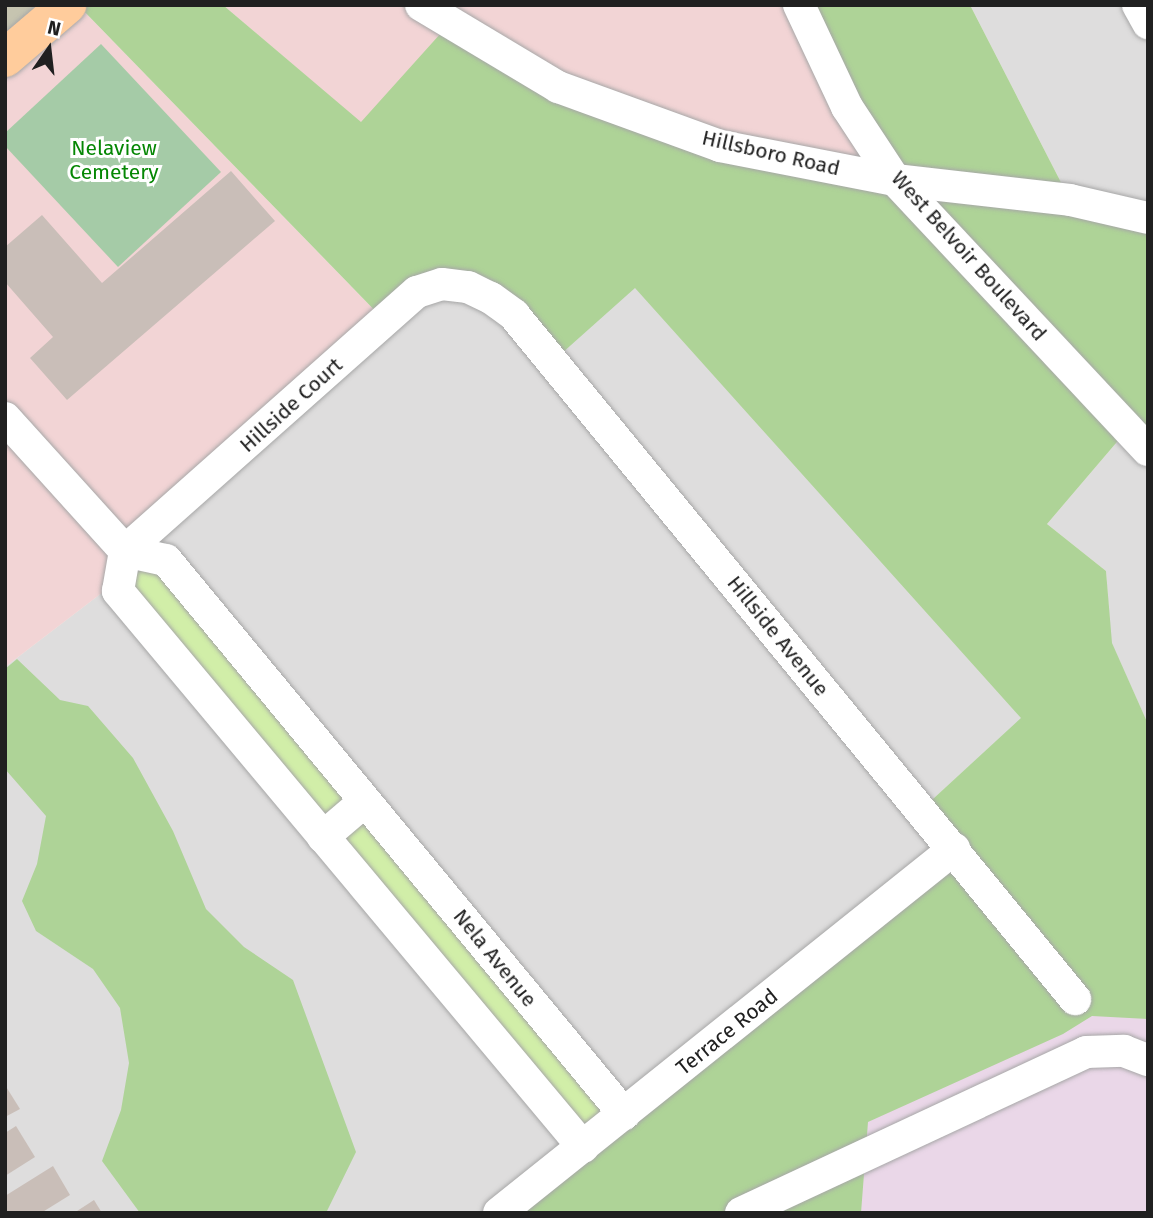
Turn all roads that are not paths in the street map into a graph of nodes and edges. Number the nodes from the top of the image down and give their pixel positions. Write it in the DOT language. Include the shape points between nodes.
graph roads {
  1 [pos="67,5"];
  2 [pos="421,5"];
  3 [pos="799,5"];
  4 [pos="1138,5"];
  5 [pos="1148,23"];
  6 [pos="5,58"];
  7 [pos="895,180"];
  8 [pos="1148,218"];
  9 [pos="468,287"];
  10 [pos="5,418"];
  11 [pos="1148,450"];
  12 [pos="125,551"];
  13 [pos="365,801"];
  14 [pos="323,837"];
  15 [pos="954,849"];
  16 [pos="1075,999"];
  17 [pos="1148,1060"];
  18 [pos="624,1114"];
  19 [pos="583,1147"];
  20 [pos="499,1213"];
  21 [pos="741,1213"];
  1 -- 6 [label="main road"];
  2 -- 7 [label="street, Hillsboro Road" via="558,87 584,97 720,146"];
  3 -- 7 [label="street, West Belvoir Boulevard" via="847,107"];
  4 -- 5 [label="street"];
  7 -- 8 [label="street, Hillsboro Road" via="1070,200"];
  7 -- 11 [label="street, West Belvoir Boulevard"];
  9 -- 12 [label="street, Hillside Court" via="442,284 417,292"];
  9 -- 15 [label="street, Hillside Avenue" via="514,315"];
  10 -- 12 [label="street"];
  12 -- 13 [label="street, Nela Avenue" via="166,560"];
  12 -- 14 [label="street" via="118,591"];
  13 -- 14 [label="street"];
  13 -- 18 [label="street, Nela Avenue"];
  14 -- 19 [label="street"];
  15 -- 16 [label="street, Hillside Avenue"];
  15 -- 18 [label="street, Terrace Road"];
  17 -- 21 [label="street" via="1124,1051 1086,1052"];
  18 -- 19 [label="street, Terrace Road"];
  19 -- 20 [label="street, Terrace Road"];
}
